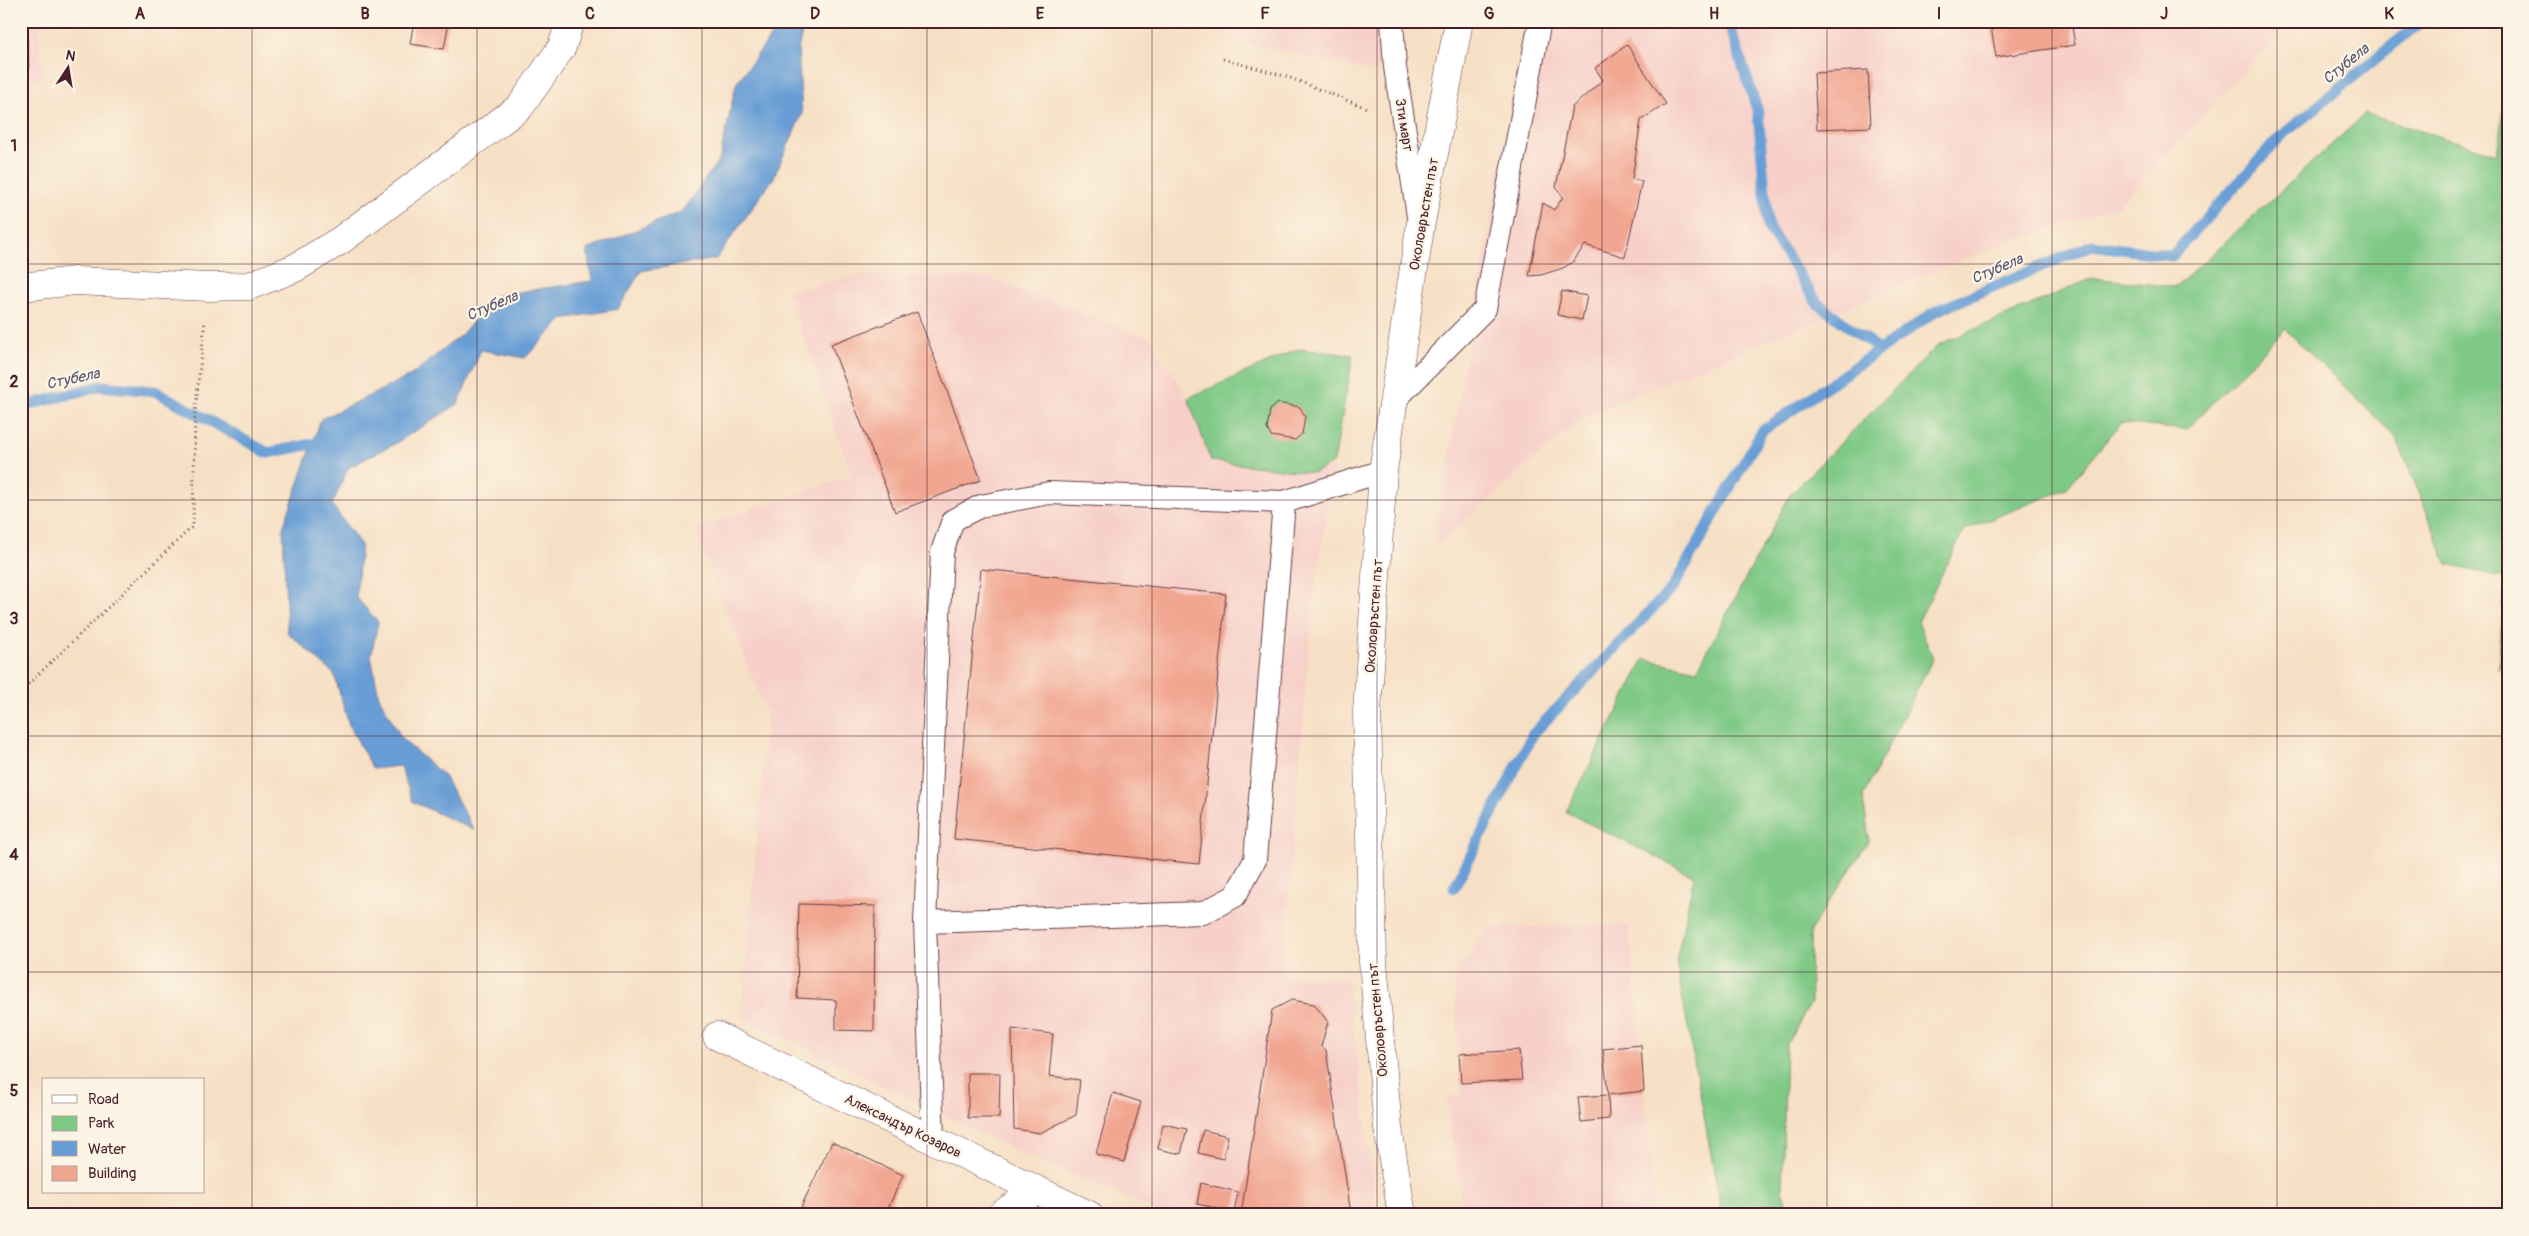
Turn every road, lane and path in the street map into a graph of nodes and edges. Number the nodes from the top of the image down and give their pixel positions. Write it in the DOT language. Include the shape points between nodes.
graph roads {
  1 [pos="570,21"];
  2 [pos="1392,21"];
  3 [pos="1459,21"];
  4 [pos="1540,21"];
  5 [pos="1223,59"];
  6 [pos="1404,120"];
  7 [pos="1420,228"];
  8 [pos="21,287"];
  9 [pos="208,287"];
  10 [pos="1393,402"];
  11 [pos="1383,471"];
  12 [pos="1284,502"];
  13 [pos="21,691"];
  14 [pos="925,922"];
  15 [pos="717,1036"];
  16 [pos="933,1140"];
  17 [pos="1036,1190"];
  18 [pos="1001,1215"];
  19 [pos="1089,1215"];
  20 [pos="1402,1215"];
  1 -- 9 [label="main road" via="562,47 520,108 341,240 294,268 249,286"];
  2 -- 6 [label="lane, 3ти март" via="1395,67"];
  3 -- 7 [label="main road, Околовръстен път"];
  4 -- 10 [label="lane" via="1485,309"];
  5 -- 6 [label="path" via="1288,76 1360,106"];
  6 -- 7 [label="lane, 3ти март"];
  7 -- 10 [label="main road, Околовръстен път"];
  8 -- 9 [label="main road" via="75,281"];
  9 -- 13 [label="path" via="195,413 193,526"];
  10 -- 11 [label="main road, Околовръстен път"];
  11 -- 12 [label="lane"];
  11 -- 20 [label="main road, Околовръстен път" via="1367,712 1372,943 1388,1128"];
  12 -- 14 [label="lane" via="1256,860 1235,896 1204,913"];
  12 -- 14 [label="lane" via="1049,493 981,506 953,520 942,552"];
  14 -- 16 [label="lane"];
  15 -- 16 [label="main road, Александър Козаров"];
  16 -- 17 [label="main road, Александър Козаров"];
  17 -- 18 [label="main road"];
  17 -- 19 [label="main road, Александър Козаров"];
}
